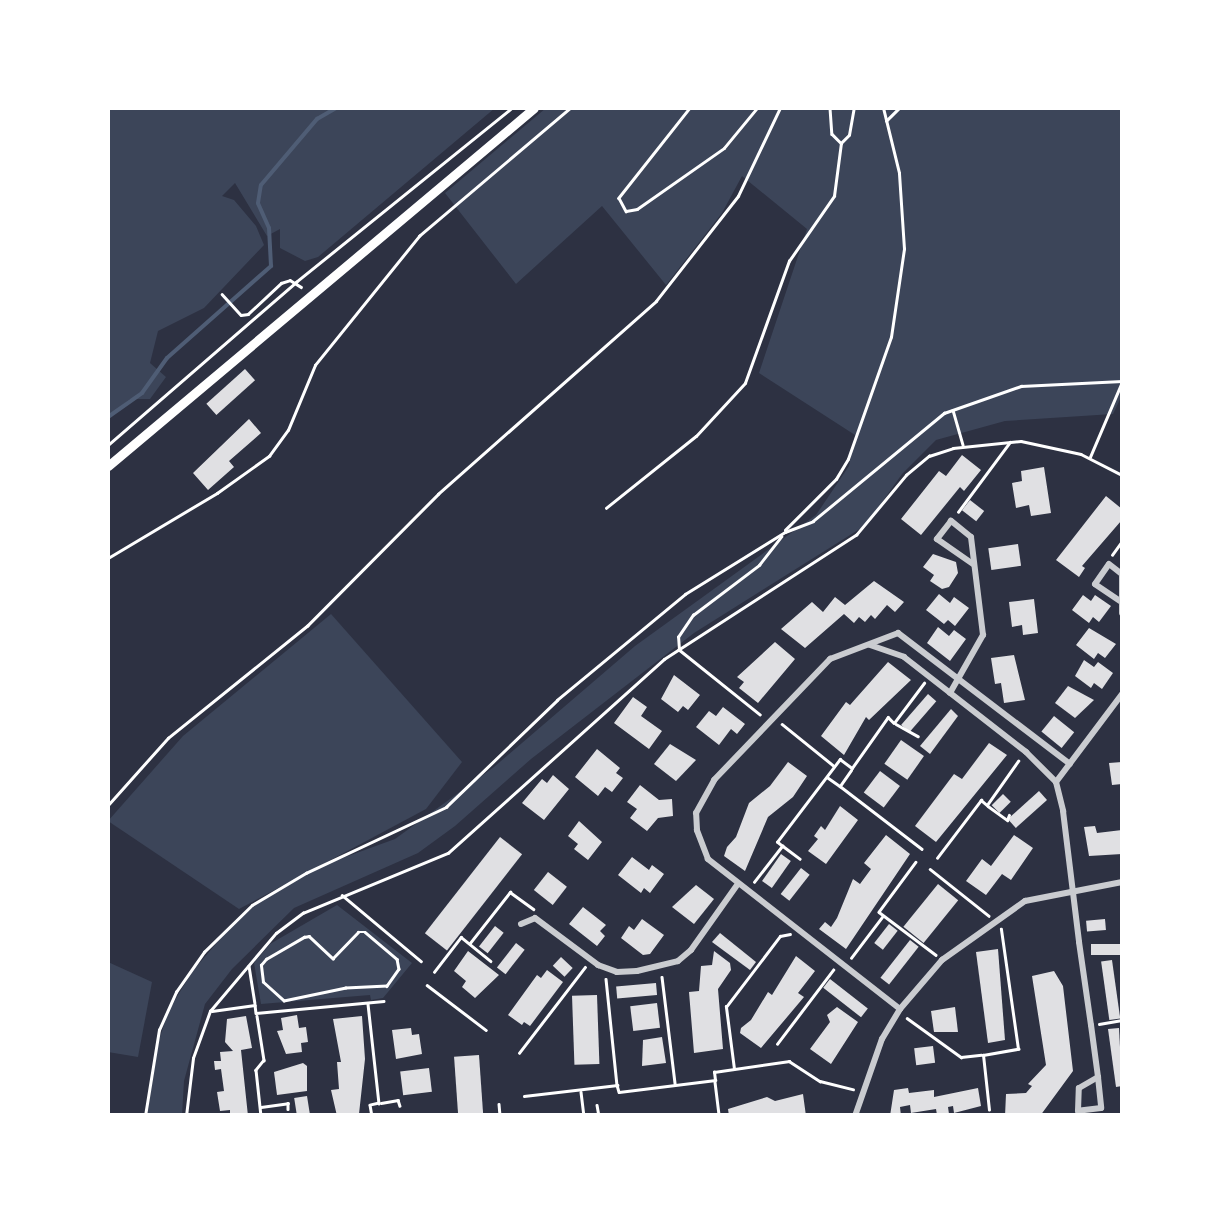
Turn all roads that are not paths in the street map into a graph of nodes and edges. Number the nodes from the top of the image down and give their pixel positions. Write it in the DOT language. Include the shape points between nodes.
graph roads {
  1 [pos="534,108"];
  2 [pos="108,466"];
  3 [pos="973,564"];
  4 [pos="1120,601"];
  5 [pos="1122,614"];
  6 [pos="867,644"];
  7 [pos="958,679"];
  8 [pos="950,693"];
  9 [pos="1122,694"];
  10 [pos="1070,764"];
  11 [pos="1056,782"];
  12 [pos="1122,882"];
  13 [pos="737,886"];
  14 [pos="1073,888"];
  15 [pos="521,924"];
  16 [pos="900,1009"];
  17 [pos="1098,1077"];
  18 [pos="855,1116"];
  1 -- 2 [label="main road"];
  3 -- 3 [label="street" via="971,536 950,521 938,539"];
  3 -- 7 [label="street" via="982,635"];
  4 -- 4 [label="street" via="1122,574 1109,564 1095,584"];
  4 -- 5 [label="street"];
  6 -- 7 [label="street" via="898,633"];
  6 -- 8 [label="street" via="898,652"];
  6 -- 13 [label="street" via="830,659 714,780 696,813 708,859"];
  7 -- 8 [label="street"];
  7 -- 10 [label="street"];
  8 -- 11 [label="street"];
  9 -- 10 [label="street"];
  10 -- 11 [label="street"];
  11 -- 14 [label="street"];
  12 -- 14 [label="street"];
  13 -- 15 [label="street" via="691,950 661,966 627,972 590,960 535,918"];
  13 -- 16 [label="street"];
  14 -- 16 [label="street" via="1025,901 995,921 942,960"];
  14 -- 17 [label="street"];
  16 -- 18 [label="street"];
  17 -- 17 [label="street" via="1101,1108 1078,1112 1079,1088"];
}
